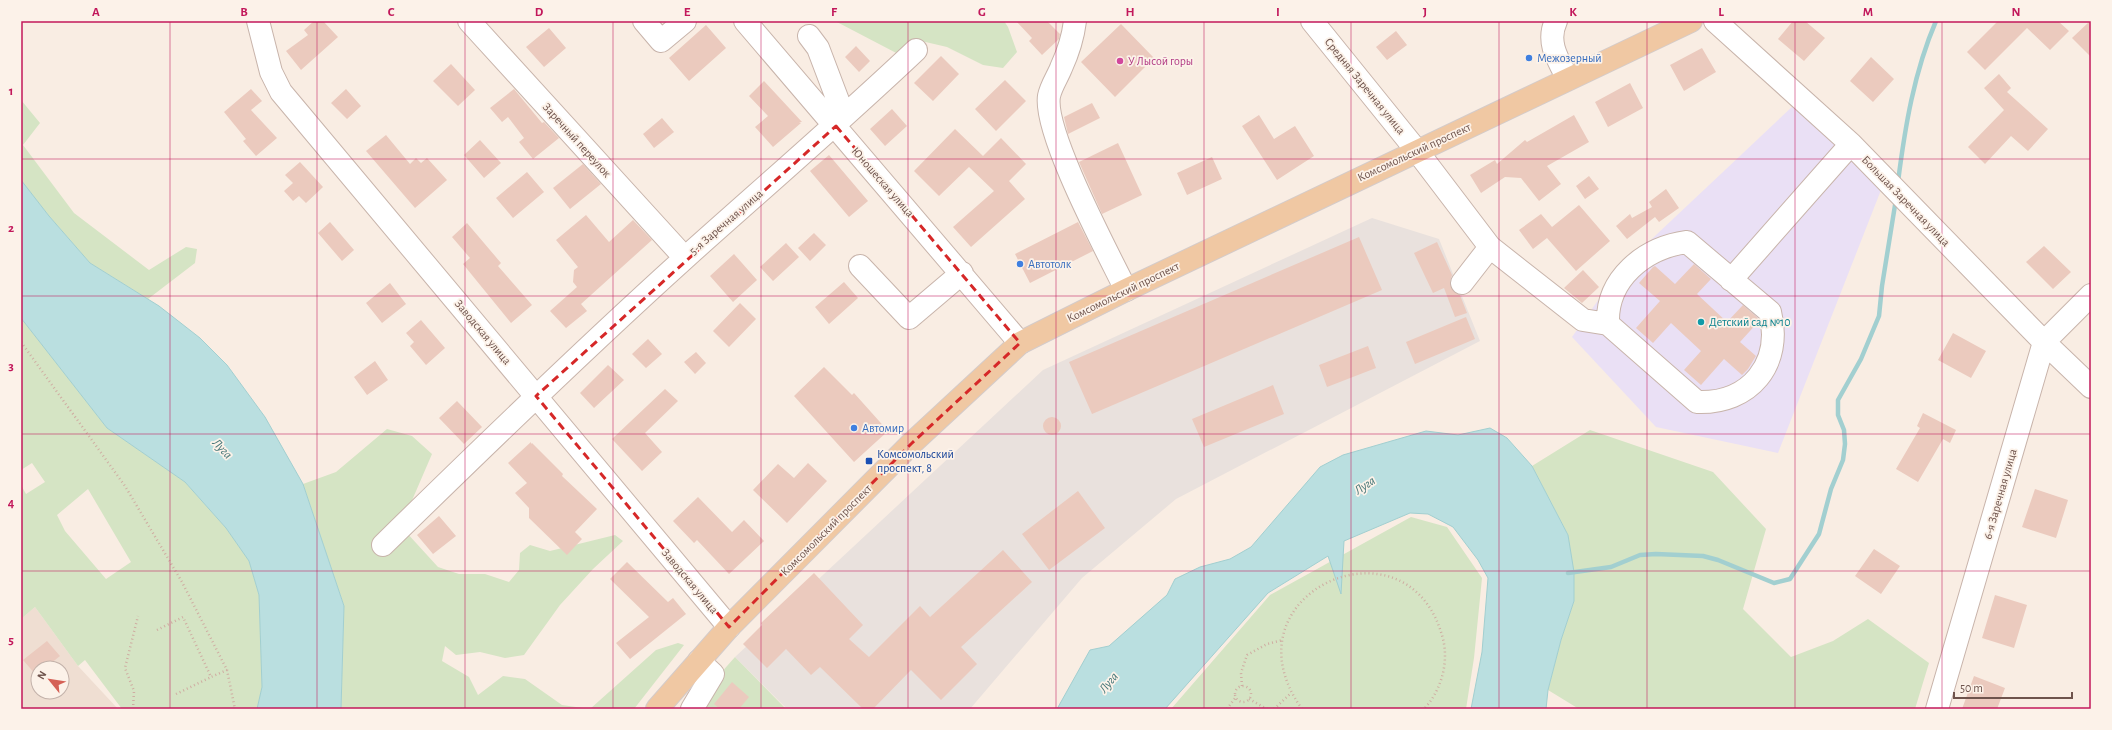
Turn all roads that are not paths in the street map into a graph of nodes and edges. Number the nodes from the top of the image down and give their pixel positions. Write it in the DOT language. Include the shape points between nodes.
graph roads {
  1 [pos="469,21"];
  2 [pos="644,21"];
  3 [pos="685,21"];
  4 [pos="745,21"];
  5 [pos="1075,21"];
  6 [pos="1312,21"];
  7 [pos="1556,21"];
  8 [pos="1691,21"];
  9 [pos="1715,21"];
  10 [pos="261,22"];
  11 [pos="809,36"];
  12 [pos="916,50"];
  13 [pos="1568,79"];
  14 [pos="836,126"];
  15 [pos="1851,144"];
  16 [pos="1417,150"];
  17 [pos="1490,247"];
  18 [pos="685,258"];
  19 [pos="860,266"];
  20 [pos="962,273"];
  21 [pos="1732,280"];
  22 [pos="1462,283"];
  23 [pos="1126,290"];
  24 [pos="2091,295"];
  25 [pos="1608,324"];
  26 [pos="2044,342"];
  27 [pos="1020,343"];
  28 [pos="2091,387"];
  29 [pos="536,396"];
  30 [pos="383,545"];
  31 [pos="729,627"];
  32 [pos="699,661"];
  33 [pos="657,709"];
  34 [pos="692,709"];
  35 [pos="1937,709"];
  1 -- 18 [label="street, Заречный переулок"];
  2 -- 3 [label="street" via="661,41"];
  4 -- 14 [label="street, Юношеская улица"];
  5 -- 23 [label="street" via="1063,65 1049,96 1055,136"];
  6 -- 16 [label="street, Средняя Заречная улица"];
  7 -- 13 [label="street" via="1552,41 1555,54"];
  8 -- 13 [label="main road, Комсомольский проспект"];
  9 -- 15 [label="street, Большая Заречная улица"];
  10 -- 29 [label="street, Заводская улица" via="271,72 281,92"];
  11 -- 14 [label="street" via="818,48 840,106"];
  12 -- 14 [label="street, 5-я Заречная улица"];
  13 -- 16 [label="main road, Комсомольский проспект"];
  14 -- 18 [label="street, 5-я Заречная улица"];
  14 -- 20 [label="street, Юношеская улица"];
  15 -- 21 [label="street"];
  15 -- 26 [label="street, Большая Заречная улица"];
  16 -- 17 [label="street, Средняя Заречная улица"];
  16 -- 23 [label="main road, Комсомольский проспект"];
  17 -- 22 [label="street"];
  17 -- 25 [label="street, Средняя Заречная улица" via="1583,320"];
  18 -- 29 [label="street, 5-я Заречная улица"];
  19 -- 20 [label="street" via="909,318"];
  20 -- 27 [label="street, Юношеская улица"];
  21 -- 25 [label="street" via="1687,242 1663,247 1641,258 1623,276 1607,311"];
  21 -- 25 [label="street" via="1770,312 1774,336 1764,369 1749,387 1730,398 1697,402"];
  23 -- 27 [label="main road, Комсомольский проспект"];
  24 -- 26 [label="street, 6-я Заречная улица"];
  26 -- 28 [label="street, Большая Заречная улица"];
  26 -- 35 [label="street, 6-я Заречная улица"];
  27 -- 31 [label="main road, Комсомольский проспект" via="911,444"];
  29 -- 30 [label="street, 5-я Заречная улица"];
  29 -- 31 [label="street, Заводская улица"];
  31 -- 32 [label="main road, Комсомольский проспект"];
  32 -- 33 [label="main road, Комсомольский проспект"];
  32 -- 34 [label="street" via="713,674"];
}
